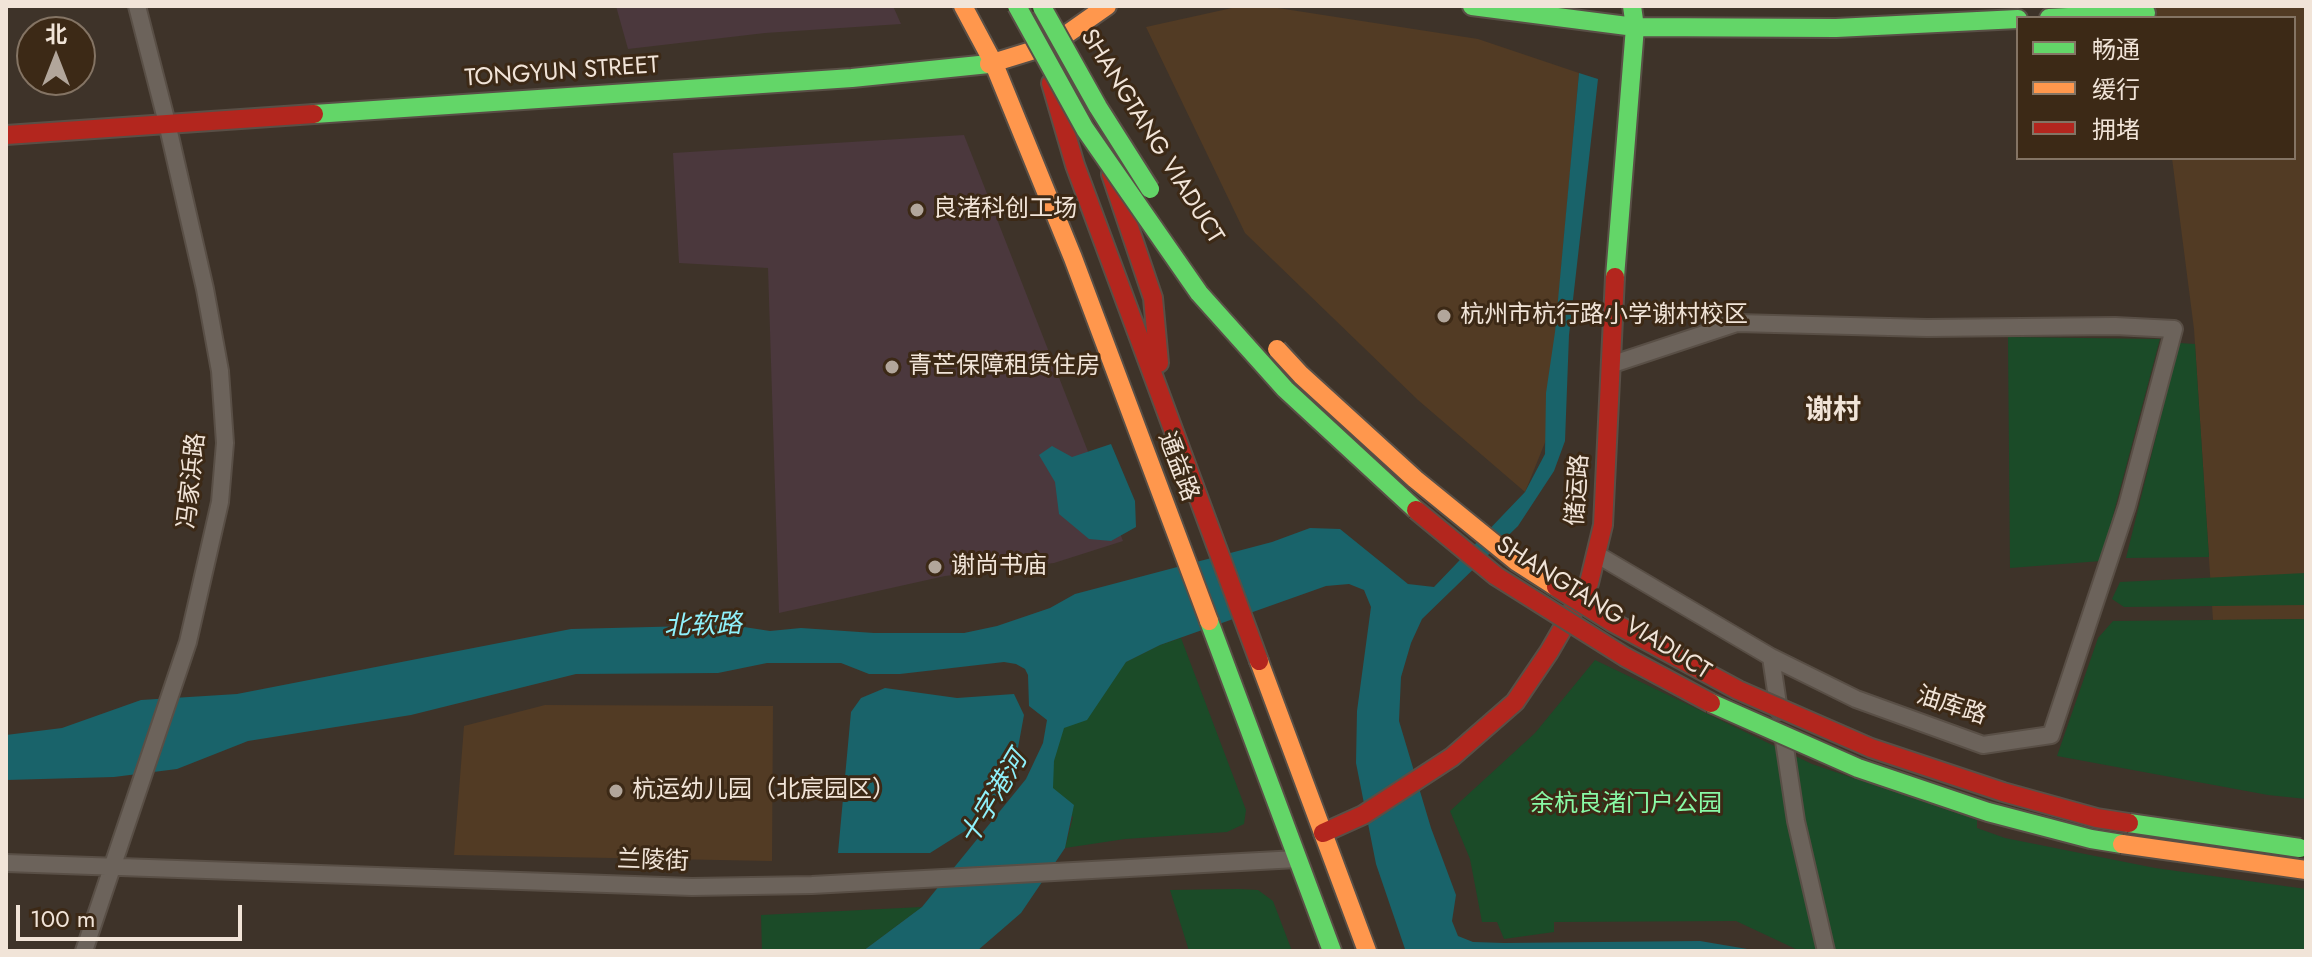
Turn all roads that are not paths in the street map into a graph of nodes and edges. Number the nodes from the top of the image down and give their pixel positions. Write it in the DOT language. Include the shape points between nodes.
graph roads {
  1 [pos="137,6"];
  2 [pos="963,6"];
  3 [pos="1017,6"];
  4 [pos="1028,6"];
  5 [pos="1041,6"];
  6 [pos="1059,6"];
  7 [pos="1107,6"];
  8 [pos="1472,6"];
  9 [pos="1632,6"];
  10 [pos="1647,6"];
  11 [pos="2146,13"];
  12 [pos="2088,16"];
  13 [pos="2016,19"];
  14 [pos="1635,27"];
  15 [pos="1067,34"];
  16 [pos="1013,40"];
  17 [pos="1041,48"];
  18 [pos="994,64"];
  19 [pos="167,123"];
  20 [pos="1085,129"];
  21 [pos="6,135"];
  22 [pos="1165,210"];
  23 [pos="1188,245"];
  24 [pos="1262,332"];
  25 [pos="1610,365"];
  26 [pos="1163,399"];
  27 [pos="1596,554"];
  28 [pos="1771,657"];
  29 [pos="1323,833"];
  30 [pos="2306,849"];
  31 [pos="1297,859"];
  32 [pos="6,863"];
  33 [pos="112,868"];
  34 [pos="2306,870"];
  35 [pos="84,951"];
  36 [pos="1332,951"];
  37 [pos="1367,951"];
  38 [pos="1826,951"];
  1 -- 19 [label="street, 冯家浜路"];
  2 -- 18 [label="main road, 通益路"];
  3 -- 20 [label="main road, SHANGTANG VIADUCT, bridge"];
  4 -- 17 [label="main road, 通益路"];
  5 -- 22 [label="main road, SHANGTANG VIADUCT, bridge"];
  6 -- 15 [label="main road"];
  6 -- 22 [label="main road, bridge"];
  7 -- 15 [label="main road, TONGYUN STREET"];
  8 -- 14 [label="main road"];
  9 -- 14 [label="main road"];
  10 -- 14 [label="main road"];
  11 -- 12 [label="main road"];
  13 -- 14 [label="main road" via="1836,28"];
  14 -- 25 [label="main road, 储运路"];
  15 -- 17 [label="main road, TONGYUN STREET"];
  15 -- 26 [label="main road" via="1153,298"];
  16 -- 20 [label="main road, bridge"];
  17 -- 18 [label="main road, TONGYUN STREET"];
  17 -- 26 [label="main road, 通益路" via="1075,165"];
  18 -- 19 [label="main road, TONGYUN STREET"];
  18 -- 31 [label="main road, 通益路" via="1073,258"];
  19 -- 21 [label="main road, TONGYUN STREET"];
  19 -- 33 [label="street, 冯家浜路" via="220,371 225,443 220,502 188,642"];
  20 -- 34 [label="main road, SHANGTANG VIADUCT, bridge" via="1199,293 1285,389 1398,496 1496,576 1625,657 1731,714 1858,768 1988,812 2091,839"];
  22 -- 23 [label="main road, SHANGTANG VIADUCT"];
  24 -- 30 [label="main road, SHANGTANG VIADUCT, bridge" via="1415,479 1517,562 1612,622 1738,690 1871,748 2003,792 2097,818"];
  25 -- 27 [label="main road, 储运路" via="1603,525"];
  25 -- 28 [label="street, 油库路" via="1737,323 2174,329 2127,506 2051,735 1983,745 1856,699"];
  26 -- 29 [label="main road, 通益路"];
  27 -- 28 [label="street, 油库路"];
  27 -- 29 [label="main road, 储运路" via="1589,583 1515,702 1452,757 1363,815"];
  28 -- 38 [label="street" via="1796,821"];
  29 -- 37 [label="main road, 通益路"];
  31 -- 33 [label="street, 兰陵街" via="692,887"];
  31 -- 36 [label="main road, 通益路"];
  32 -- 33 [label="street, 兰陵街"];
  33 -- 35 [label="street, 冯家浜路"];
}
